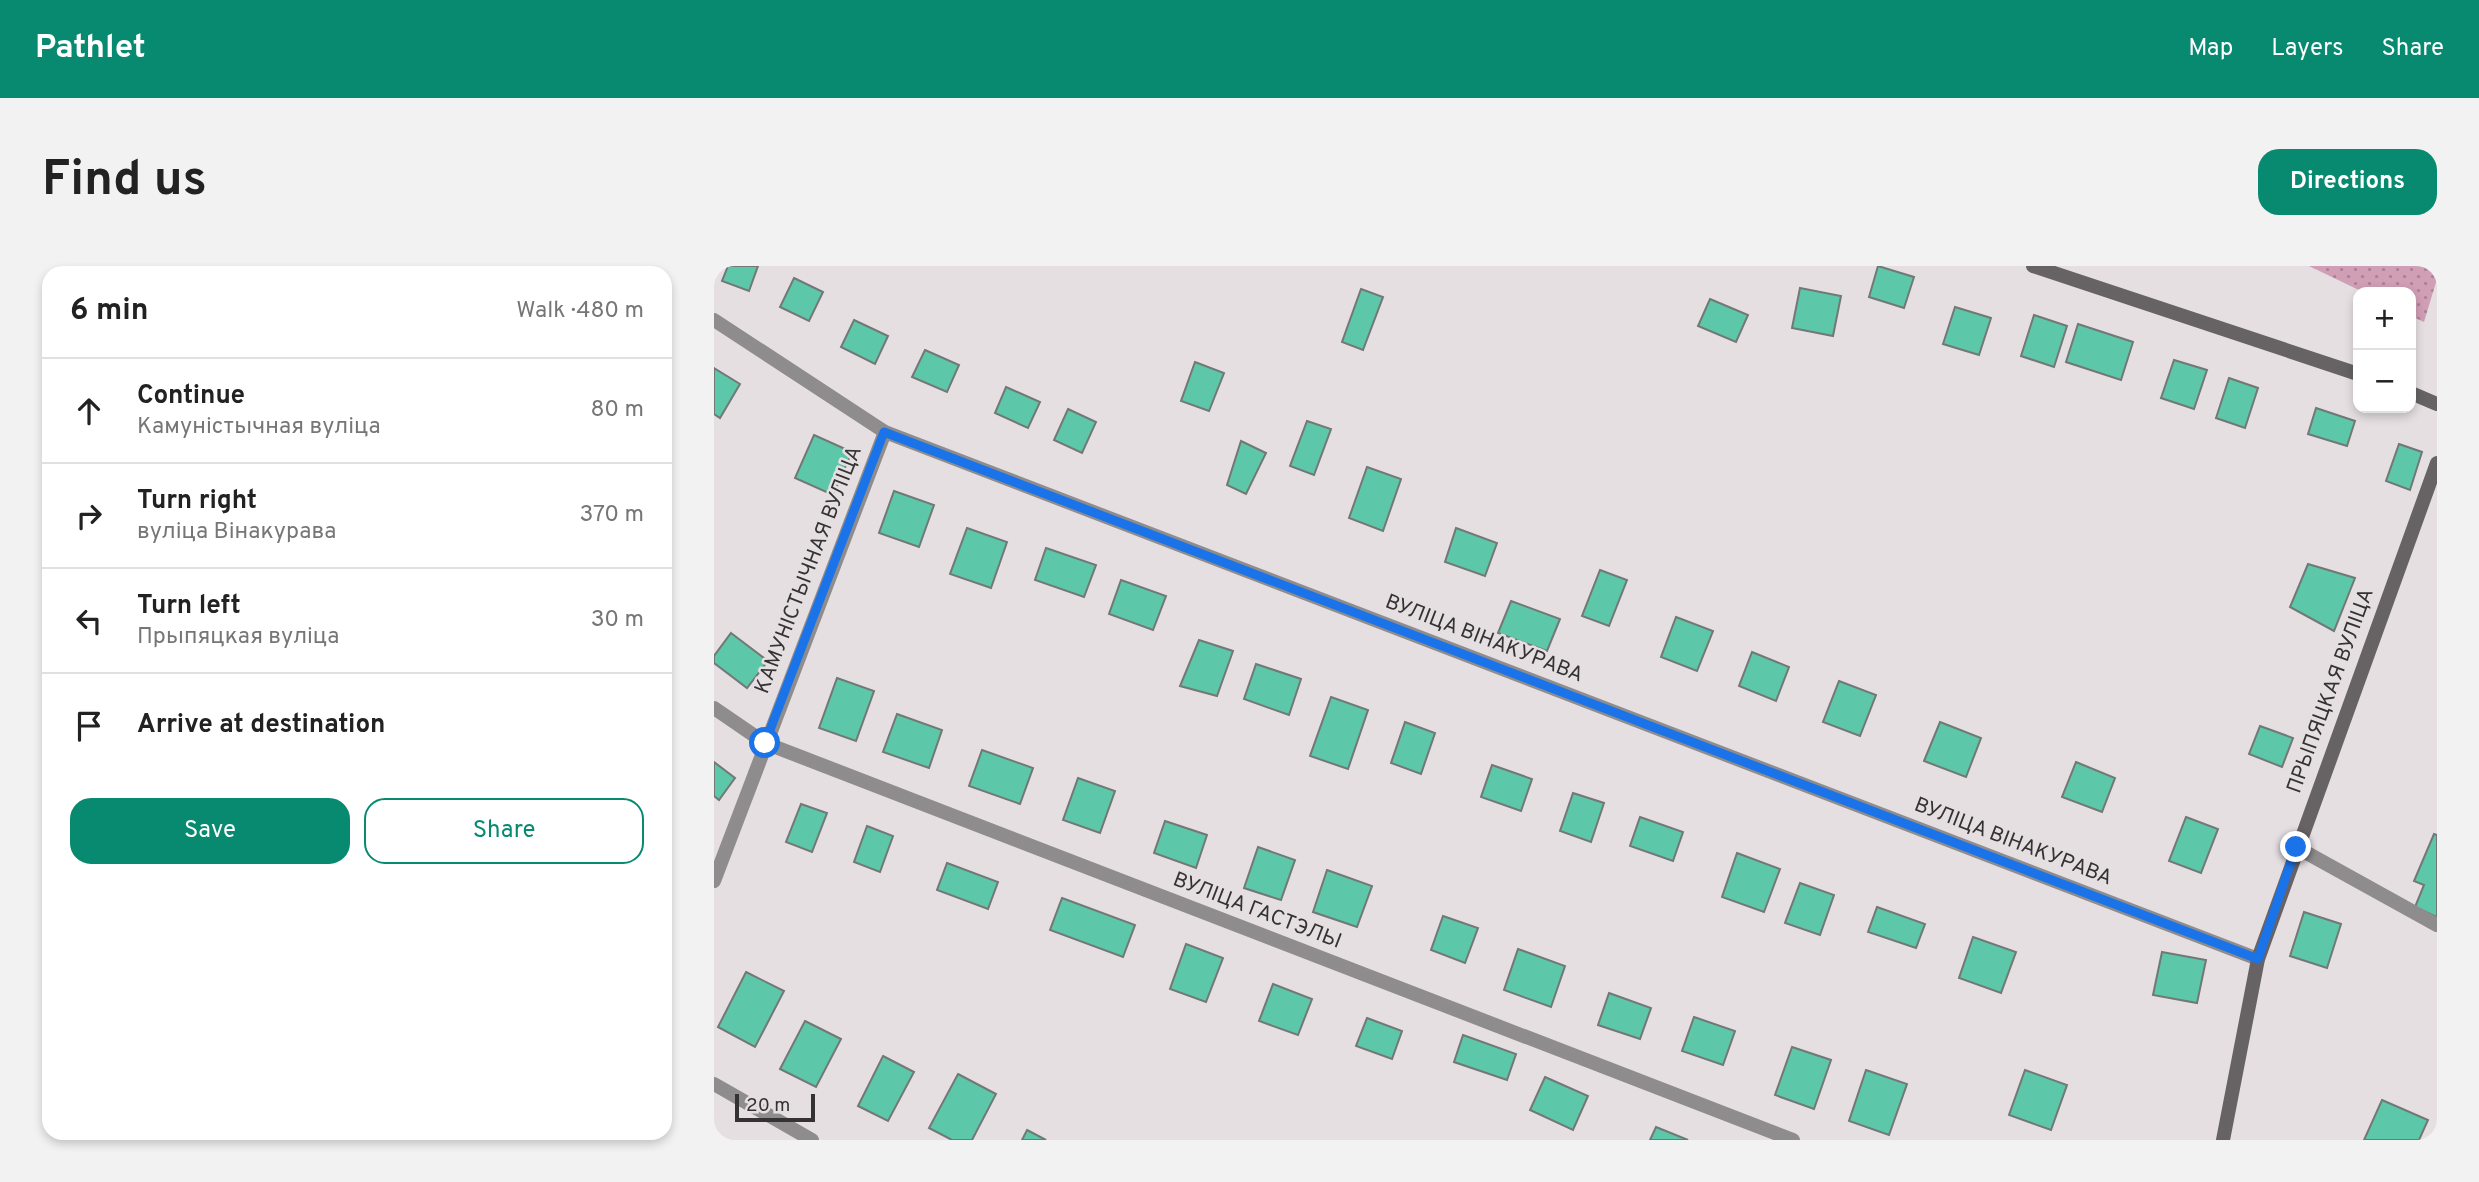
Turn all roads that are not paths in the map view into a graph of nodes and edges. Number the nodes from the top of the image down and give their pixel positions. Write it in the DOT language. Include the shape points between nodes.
graph roads {
  1 [pos="2033,266"];
  2 [pos="714,320"];
  3 [pos="2353,372"];
  4 [pos="2416,395"];
  5 [pos="2437,404"];
  6 [pos="884,432"];
  7 [pos="2437,463"];
  8 [pos="714,708"];
  9 [pos="765,743"];
  10 [pos="2296,847"];
  11 [pos="714,881"];
  12 [pos="2437,925"];
  13 [pos="2258,959"];
  14 [pos="714,1083"];
  15 [pos="812,1140"];
  16 [pos="1793,1140"];
  17 [pos="2222,1140"];
  1 -- 3 [label="main road"];
  2 -- 6 [label="street, ВУЛІЦА ВІНАКУРАВА"];
  4 -- 5 [label="main road"];
  6 -- 9 [label="street, КАМУНІСТЫЧНАЯ ВУЛІЦА"];
  6 -- 13 [label="street, ВУЛІЦА ВІНАКУРАВА"];
  7 -- 10 [label="main road, ПРЫПЯЦКАЯ ВУЛІЦА"];
  8 -- 9 [label="street, ВУЛІЦА ГАСТЭЛЫ"];
  9 -- 11 [label="street, КАМУНІСТЫЧНАЯ ВУЛІЦА"];
  9 -- 16 [label="street, ВУЛІЦА ГАСТЭЛЫ"];
  10 -- 12 [label="street"];
  10 -- 13 [label="main road, ПРЫПЯЦКАЯ ВУЛІЦА"];
  13 -- 17 [label="main road, ПРЫПЯЦКАЯ ВУЛІЦА"];
  14 -- 15 [label="street"];
}
